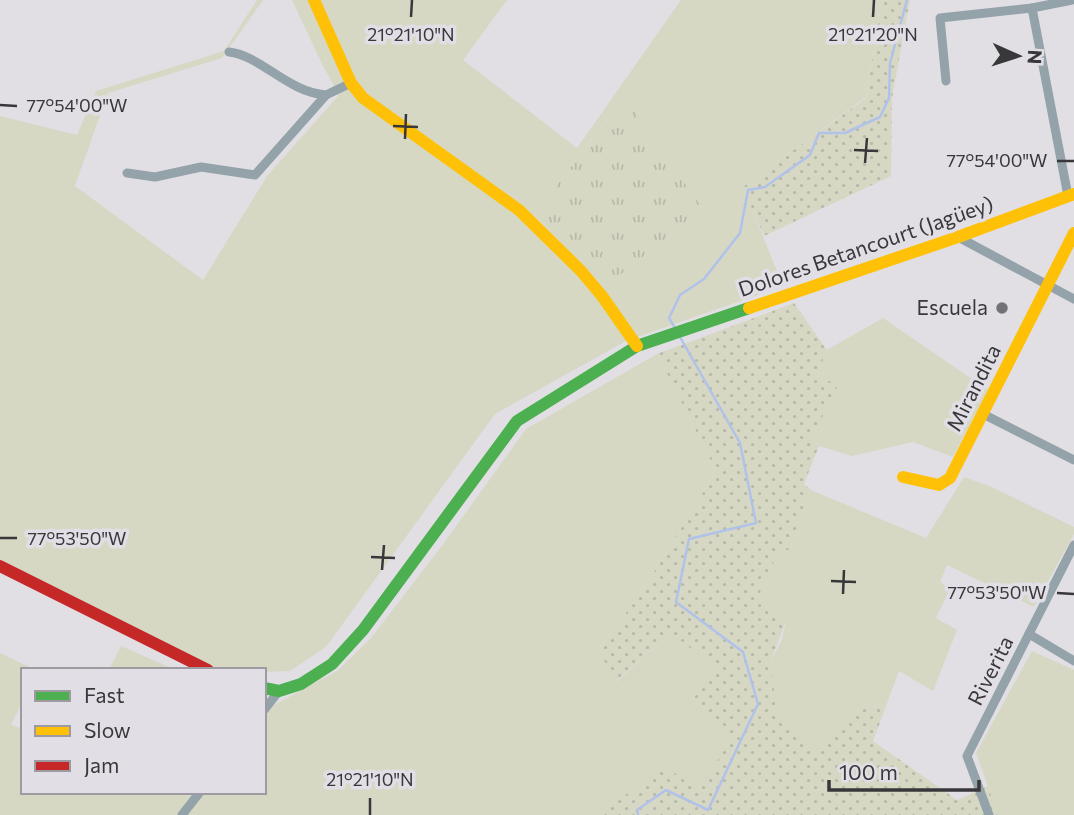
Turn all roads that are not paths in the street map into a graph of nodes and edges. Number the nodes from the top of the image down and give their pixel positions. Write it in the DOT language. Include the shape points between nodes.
graph roads {
  1 [pos="314,0"];
  2 [pos="1072,0"];
  3 [pos="1032,8"];
  4 [pos="229,52"];
  5 [pos="946,81"];
  6 [pos="351,83"];
  7 [pos="326,95"];
  8 [pos="127,173"];
  9 [pos="1071,195"];
  10 [pos="1074,233"];
  11 [pos="957,237"];
  12 [pos="1048,286"];
  13 [pos="1074,299"];
  14 [pos="637,346"];
  15 [pos="983,414"];
  16 [pos="1074,460"];
  17 [pos="903,477"];
  18 [pos="1074,545"];
  19 [pos="0,566"];
  20 [pos="1029,634"];
  21 [pos="1074,661"];
  22 [pos="204,668"];
  23 [pos="266,688"];
  24 [pos="279,691"];
  25 [pos="266,707"];
  26 [pos="198,794"];
  27 [pos="182,815"];
  28 [pos="989,815"];
  1 -- 6 [label="street"];
  2 -- 3 [label="street"];
  3 -- 5 [label="street" via="940,18"];
  3 -- 9 [label="street"];
  4 -- 7 [label="street" via="305,91"];
  6 -- 7 [label="street"];
  6 -- 14 [label="street" via="363,98 519,210 581,271"];
  7 -- 8 [label="street" via="255,175 201,167 155,177"];
  9 -- 11 [label="street, Dolores Betancourt (Jagüey)"];
  10 -- 12 [label="street, Mirandita"];
  11 -- 12 [label="street"];
  11 -- 14 [label="street, Dolores Betancourt (Jagüey)"];
  12 -- 13 [label="street"];
  12 -- 15 [label="street, Mirandita"];
  14 -- 24 [label="street, Dolores Betancourt (Jagüey)" via="517,421 363,630 332,664"];
  15 -- 16 [label="street"];
  15 -- 17 [label="street, Mirandita" via="950,478 939,485"];
  18 -- 20 [label="street, Riverita"];
  19 -- 22 [label="street"];
  20 -- 21 [label="street"];
  20 -- 28 [label="street, Riverita" via="967,756"];
  23 -- 24 [label="street"];
  24 -- 25 [label="street"];
  26 -- 27 [label="street"];
}
